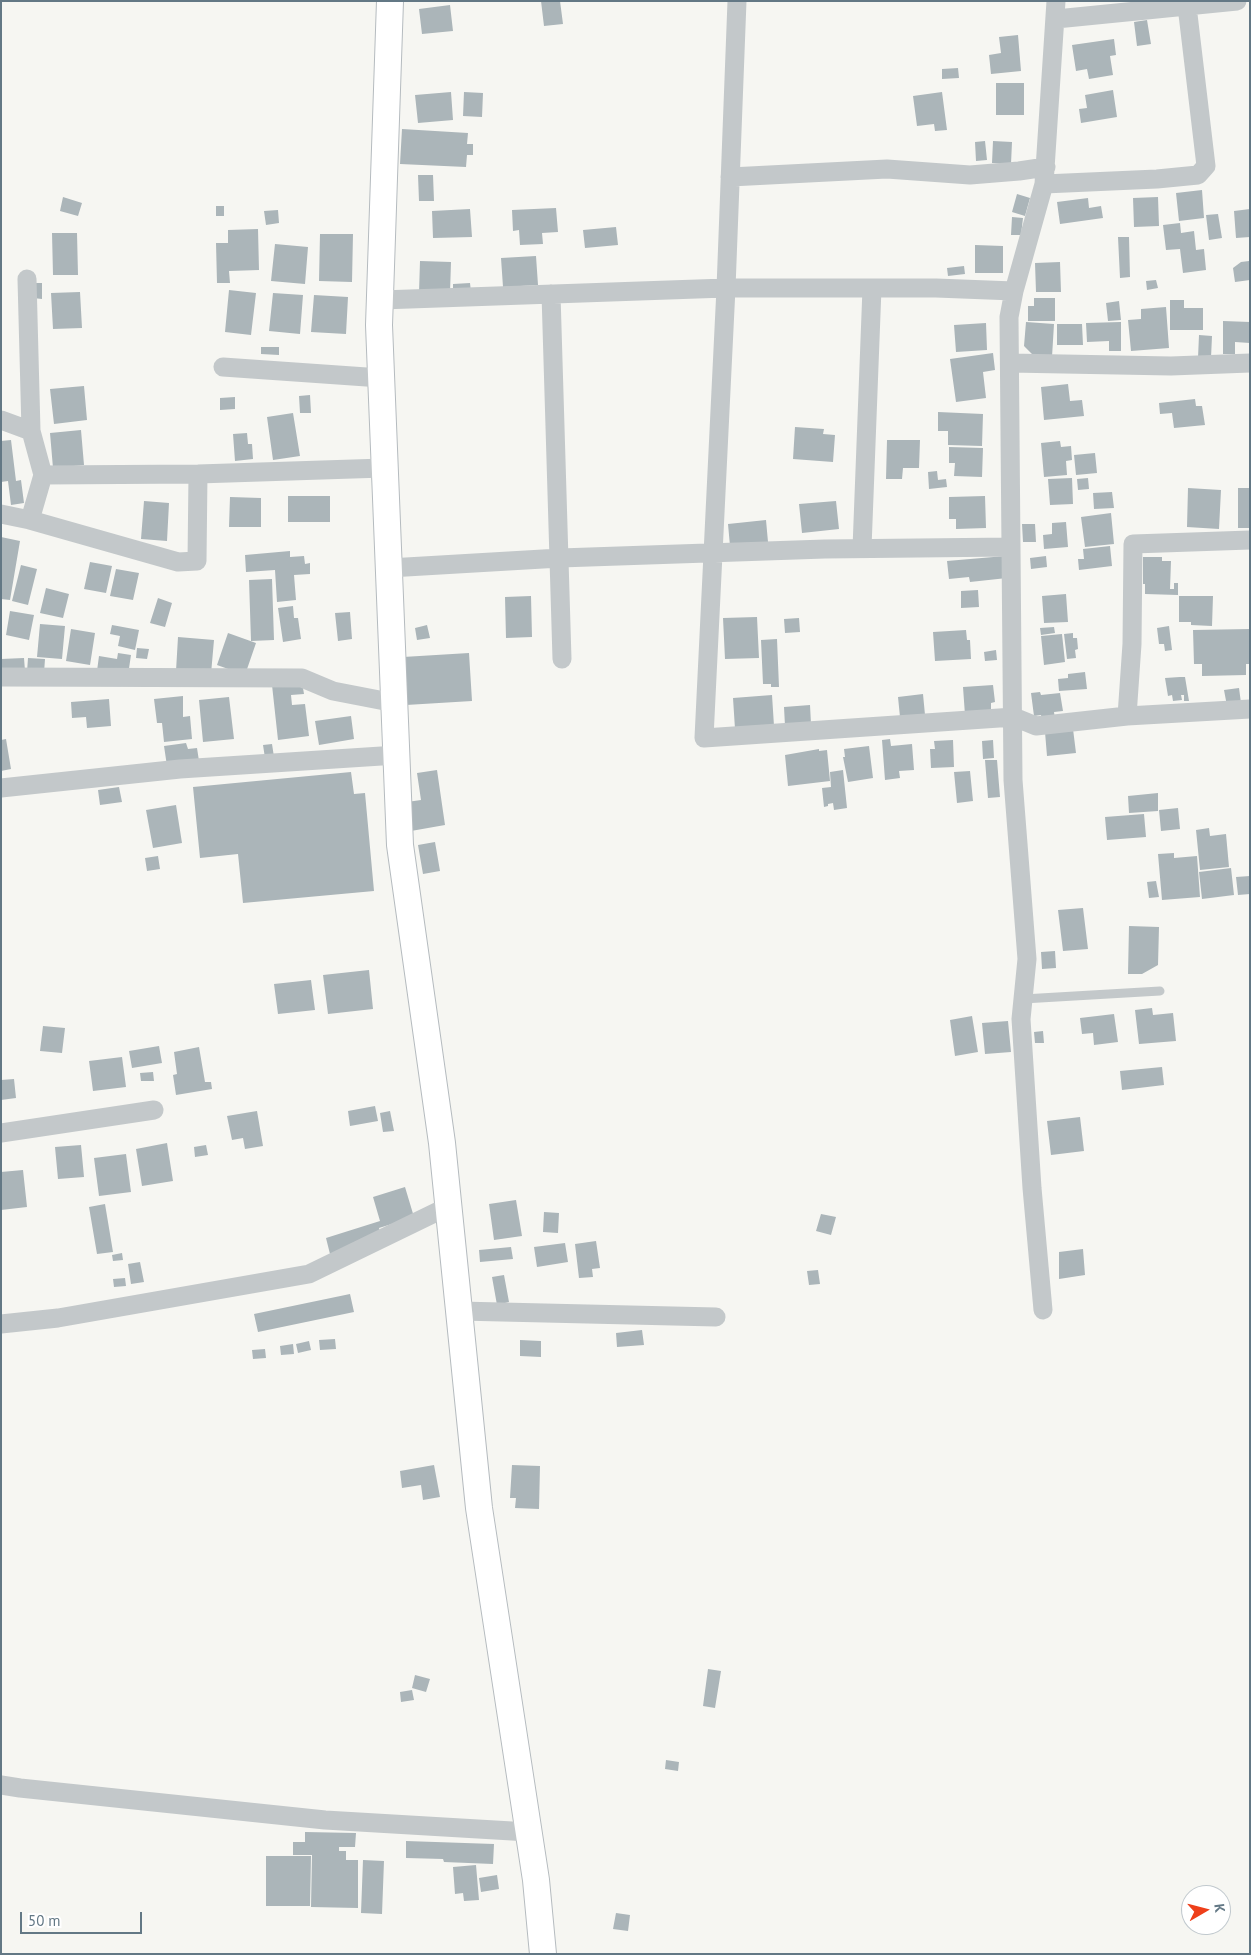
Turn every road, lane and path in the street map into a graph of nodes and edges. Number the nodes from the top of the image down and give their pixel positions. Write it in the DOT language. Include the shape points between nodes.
graph roads {
  1 [pos="390,1"];
  2 [pos="737,1"];
  3 [pos="1237,1"];
  4 [pos="1193,5"];
  5 [pos="1056,10"];
  6 [pos="1045,175"];
  7 [pos="730,177"];
  8 [pos="27,279"];
  9 [pos="726,288"];
  10 [pos="872,288"];
  11 [pos="1014,291"];
  12 [pos="551,294"];
  13 [pos="381,300"];
  14 [pos="1010,363"];
  15 [pos="1250,363"];
  16 [pos="224,367"];
  17 [pos="381,378"];
  18 [pos="1,420"];
  19 [pos="31,431"];
  20 [pos="384,468"];
  21 [pos="198,474"];
  22 [pos="43,475"];
  23 [pos="1,514"];
  24 [pos="30,520"];
  25 [pos="1250,540"];
  26 [pos="1011,547"];
  27 [pos="862,548"];
  28 [pos="714,554"];
  29 [pos="560,558"];
  30 [pos="389,568"];
  31 [pos="562,659"];
  32 [pos="1,677"];
  33 [pos="394,703"];
  34 [pos="1250,709"];
  35 [pos="1127,716"];
  36 [pos="1014,717"];
  37 [pos="397,755"];
  38 [pos="1,788"];
  39 [pos="1160,991"];
  40 [pos="1023,999"];
  41 [pos="154,1110"];
  42 [pos="1,1133"];
  43 [pos="449,1206"];
  44 [pos="1043,1310"];
  45 [pos="459,1311"];
  46 [pos="716,1317"];
  47 [pos="1,1324"];
  48 [pos="1,1785"];
  49 [pos="529,1832"];
  50 [pos="543,1954"];
  1 -- 13 [label="street"];
  2 -- 7 [label="street"];
  3 -- 4 [label="street"];
  4 -- 5 [label="street"];
  4 -- 6 [label="street" via="1206,166 1198,175 1165,179"];
  5 -- 6 [label="street"];
  6 -- 7 [label="street" via="1019,171 970,175 886,169"];
  6 -- 11 [label="street"];
  7 -- 9 [label="street"];
  8 -- 19 [label="street"];
  9 -- 10 [label="street"];
  9 -- 12 [label="street"];
  9 -- 28 [label="street"];
  10 -- 11 [label="street"];
  10 -- 27 [label="street"];
  11 -- 14 [label="street" via="1009,317"];
  12 -- 13 [label="street"];
  12 -- 29 [label="street"];
  13 -- 17 [label="street"];
  14 -- 15 [label="street" via="1171,366"];
  14 -- 26 [label="street"];
  16 -- 17 [label="street"];
  17 -- 20 [label="street"];
  18 -- 19 [label="street"];
  19 -- 22 [label="street"];
  20 -- 21 [label="street"];
  20 -- 30 [label="street"];
  21 -- 22 [label="street"];
  21 -- 24 [label="street" via="198,561 178,562"];
  22 -- 24 [label="street"];
  23 -- 24 [label="street"];
  25 -- 35 [label="street" via="1133,544"];
  26 -- 27 [label="street"];
  26 -- 36 [label="street"];
  27 -- 28 [label="street"];
  28 -- 29 [label="street"];
  28 -- 36 [label="street" via="704,738"];
  29 -- 30 [label="street"];
  29 -- 31 [label="street"];
  30 -- 33 [label="street"];
  32 -- 33 [label="street" via="302,678 333,691"];
  33 -- 37 [label="street"];
  34 -- 35 [label="street"];
  35 -- 36 [label="street" via="1036,726"];
  36 -- 40 [label="street" via="1014,780 1027,959"];
  37 -- 38 [label="street" via="180,769"];
  37 -- 43 [label="street" via="400,845"];
  39 -- 40 [label="lane"];
  40 -- 44 [label="street" via="1021,1019"];
  41 -- 42 [label="street"];
  43 -- 45 [label="street"];
  43 -- 47 [label="street" via="309,1274 58,1318"];
  45 -- 46 [label="street"];
  45 -- 49 [label="street" via="479,1508"];
  48 -- 49 [label="street" via="325,1820"];
  49 -- 50 [label="street"];
}
